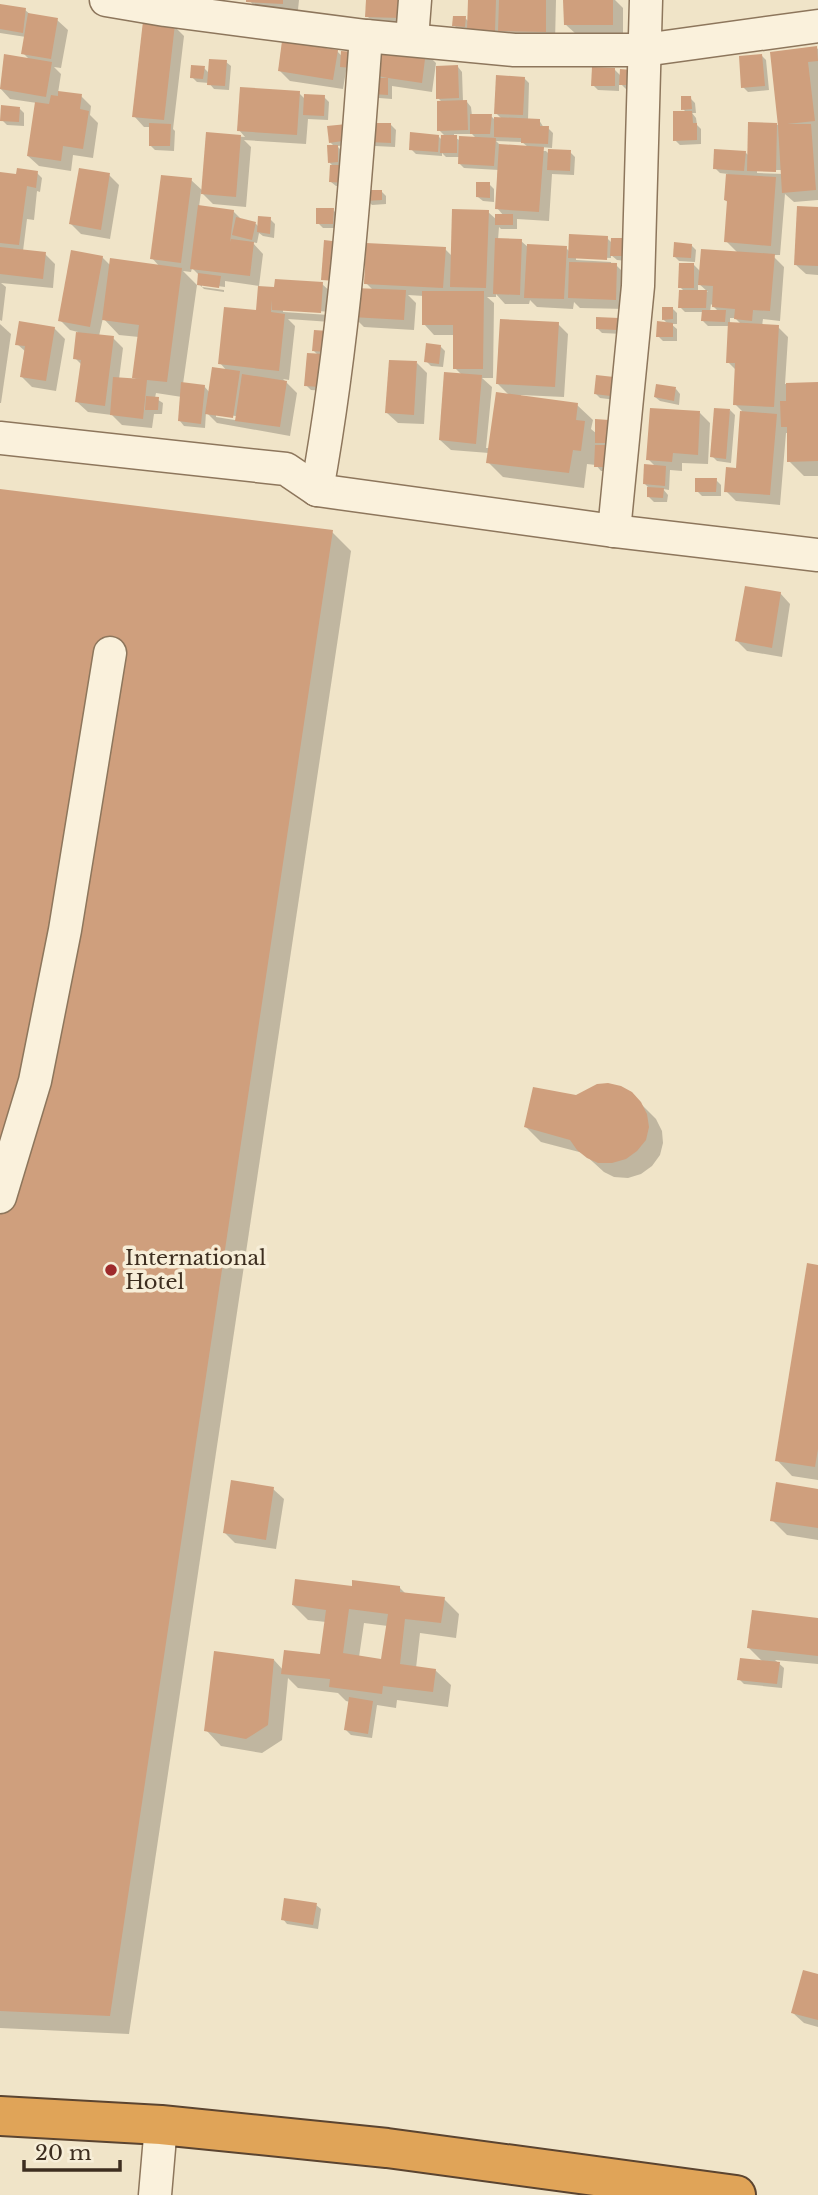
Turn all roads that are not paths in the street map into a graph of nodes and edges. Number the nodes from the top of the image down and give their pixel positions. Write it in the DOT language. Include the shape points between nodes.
graph roads {
  1 [pos="106,0"];
  2 [pos="415,0"];
  3 [pos="646,0"];
  4 [pos="166,5"];
  5 [pos="818,26"];
  6 [pos="366,37"];
  7 [pos="412,39"];
  8 [pos="644,50"];
  9 [pos="0,438"];
  10 [pos="317,490"];
  11 [pos="614,531"];
  12 [pos="818,555"];
  13 [pos="110,653"];
  14 [pos="0,1197"];
  15 [pos="0,2116"];
  16 [pos="161,2125"];
  17 [pos="155,2195"];
  18 [pos="736,2195"];
  1 -- 4 [label="street"];
  2 -- 7 [label="street"];
  3 -- 8 [label="street"];
  4 -- 6 [label="street"];
  5 -- 8 [label="street"];
  6 -- 7 [label="street"];
  6 -- 10 [label="street" via="352,230"];
  7 -- 8 [label="street" via="514,50"];
  8 -- 11 [label="street" via="638,286"];
  9 -- 10 [label="street" via="286,469"];
  10 -- 11 [label="street"];
  11 -- 12 [label="street"];
  13 -- 14 [label="street" via="35,1082"];
  15 -- 16 [label="highway"];
  16 -- 17 [label="street"];
  16 -- 18 [label="highway" via="387,2148"];
}
